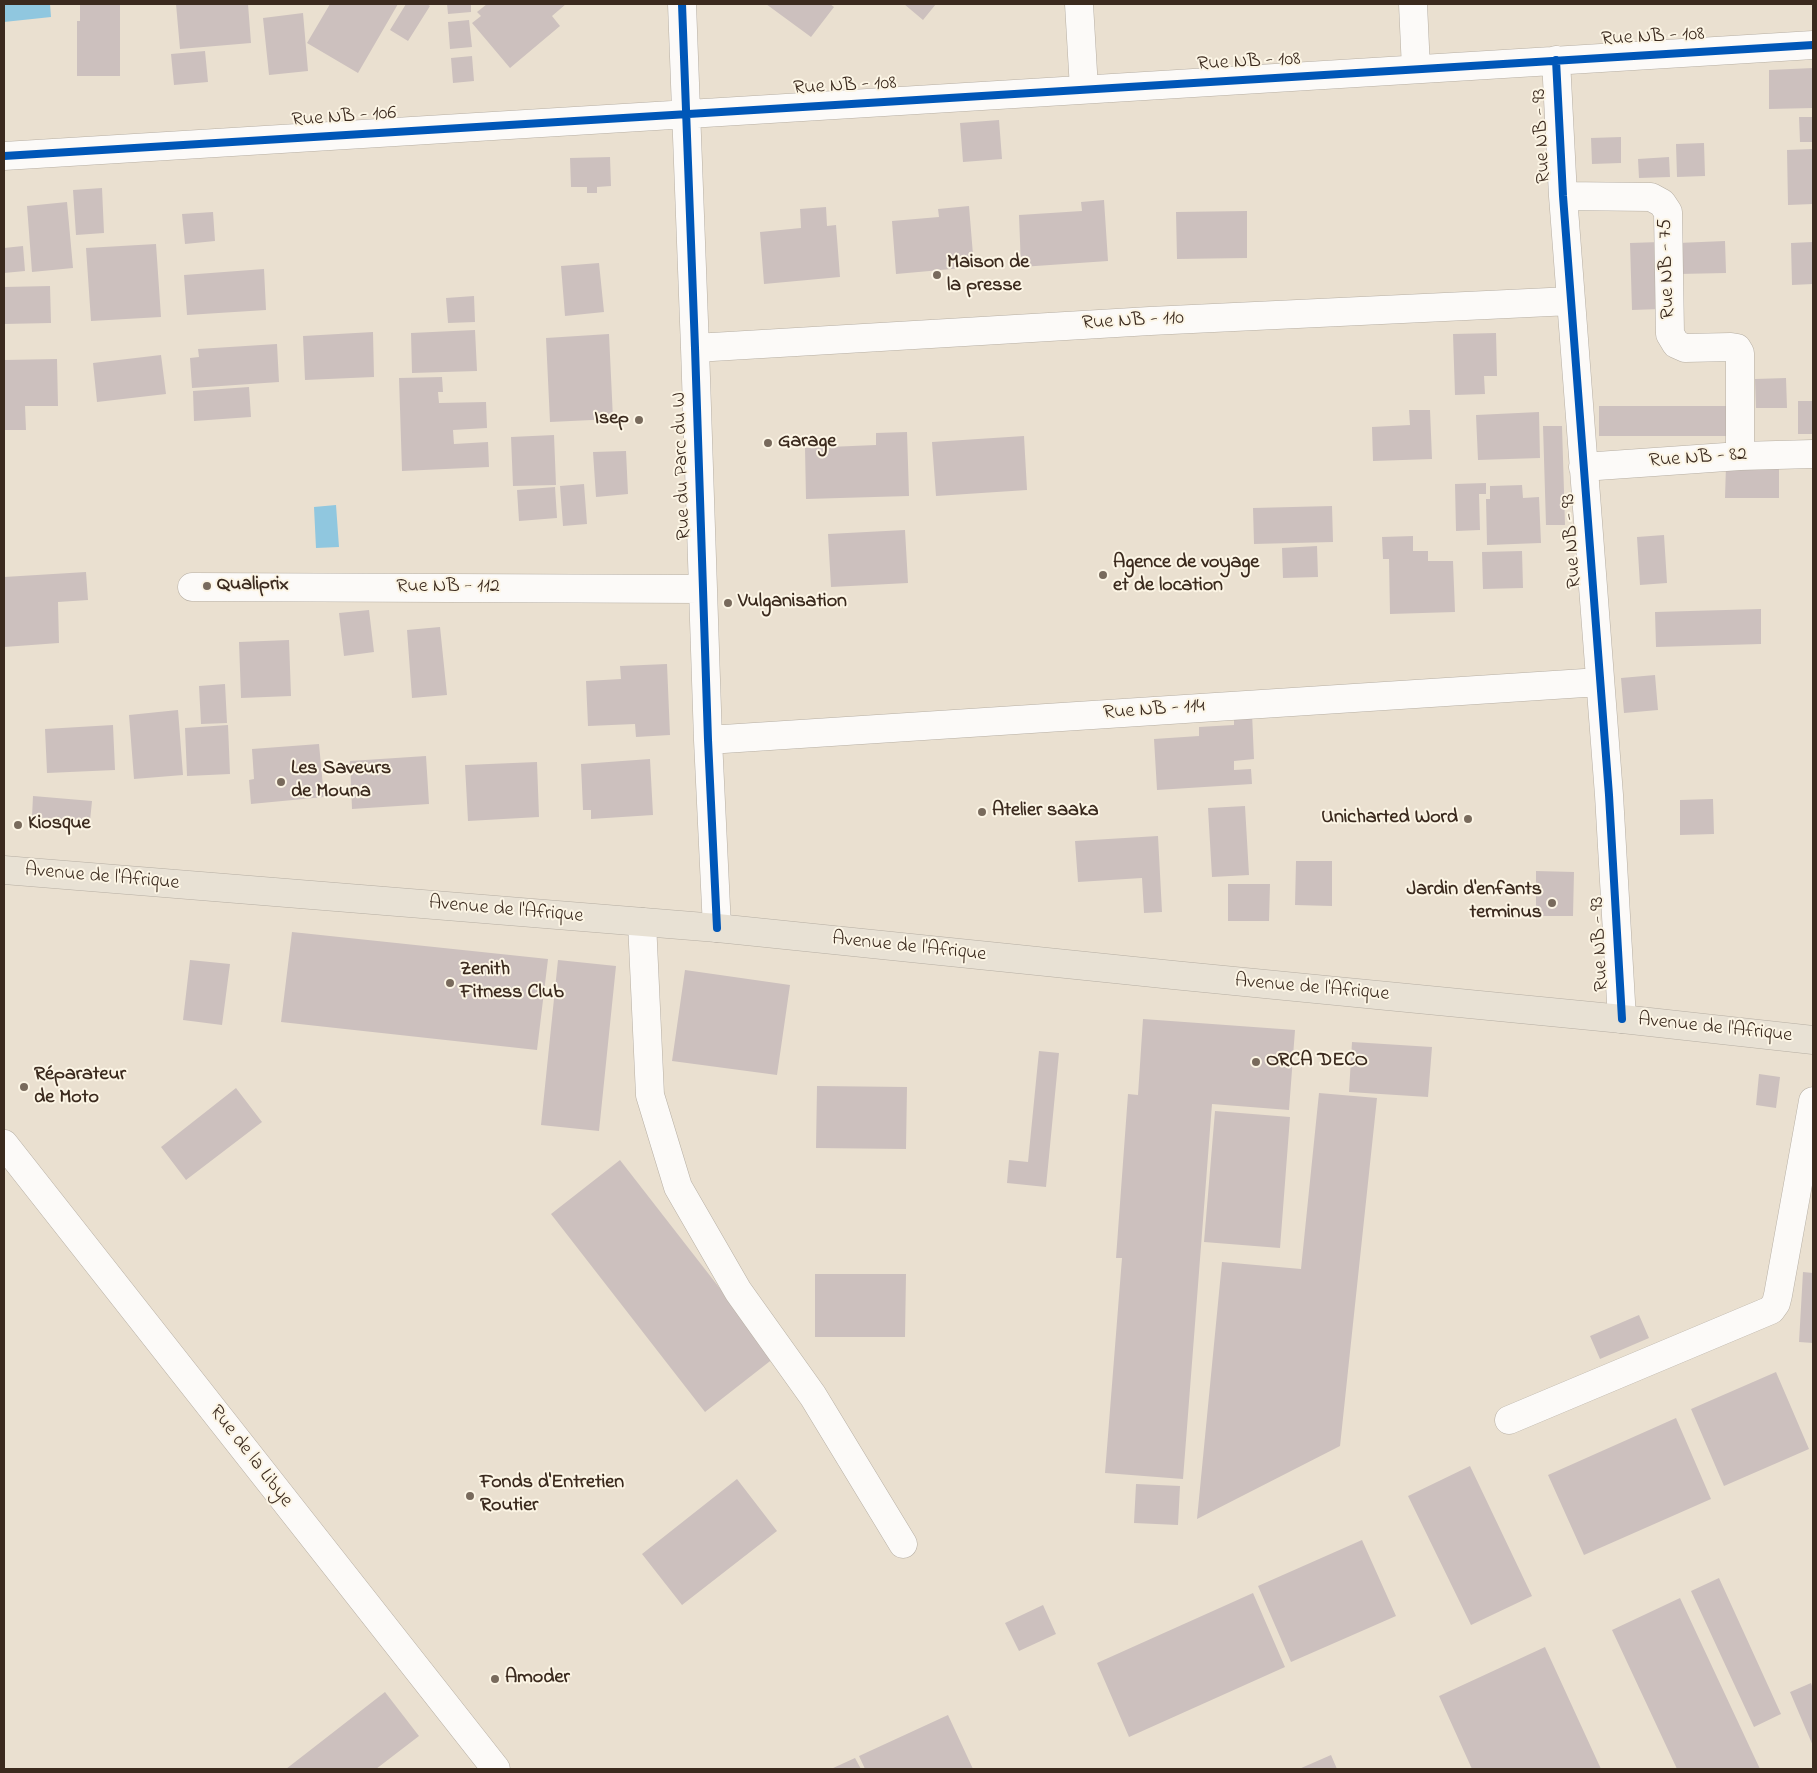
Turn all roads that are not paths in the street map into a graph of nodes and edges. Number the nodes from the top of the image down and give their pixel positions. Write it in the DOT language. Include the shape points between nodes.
graph roads {
  1 [pos="682,4"];
  2 [pos="1079,4"];
  3 [pos="1413,4"];
  4 [pos="1813,45"];
  5 [pos="1556,60"];
  6 [pos="1416,69"];
  7 [pos="1084,89"];
  8 [pos="687,113"];
  9 [pos="4,156"];
  10 [pos="1563,196"];
  11 [pos="1571,301"];
  12 [pos="696,348"];
  13 [pos="1813,454"];
  14 [pos="1740,456"];
  15 [pos="1583,467"];
  16 [pos="192,588"];
  17 [pos="703,589"];
  18 [pos="1600,682"];
  19 [pos="708,740"];
  20 [pos="4,870"];
  21 [pos="642,922"];
  22 [pos="716,928"];
  23 [pos="1622,1019"];
  24 [pos="1813,1040"];
  25 [pos="1813,1101"];
  26 [pos="4,1144"];
  27 [pos="1509,1420"];
  28 [pos="903,1544"];
  29 [pos="496,1769"];
  1 -- 8 [label="street, Rue du Parc du W"];
  2 -- 7 [label="street"];
  3 -- 6 [label="street"];
  4 -- 5 [label="street, Rue NB - 108"];
  5 -- 6 [label="street, Rue NB - 108"];
  5 -- 10 [label="street, Rue NB - 93"];
  6 -- 7 [label="street, Rue NB - 108"];
  7 -- 8 [label="street, Rue NB - 108"];
  8 -- 9 [label="street, Rue NB - 106"];
  8 -- 12 [label="street, Rue du Parc du W"];
  10 -- 11 [label="street, Rue NB - 93"];
  10 -- 14 [label="street, Rue NB - 75" via="1651,197 1662,203 1668,212 1670,334 1676,344 1685,348 1731,347 1740,353"];
  11 -- 12 [label="street, Rue NB - 110"];
  11 -- 15 [label="street, Rue NB - 93"];
  12 -- 17 [label="street, Rue du Parc du W"];
  13 -- 14 [label="street, Rue NB - 82"];
  14 -- 15 [label="street, Rue NB - 82"];
  15 -- 18 [label="street, Rue NB - 93"];
  16 -- 17 [label="street, Rue NB - 112"];
  17 -- 19 [label="street, Rue du Parc du W"];
  18 -- 19 [label="street, Rue NB - 114"];
  18 -- 23 [label="street, Rue NB - 93"];
  19 -- 22 [label="street, Rue du Parc du W"];
  20 -- 21 [label="main road, Avenue de l'Afrique"];
  21 -- 22 [label="main road, Avenue de l'Afrique"];
  21 -- 28 [label="street" via="650,1095 678,1188 738,1291 813,1396"];
  22 -- 23 [label="main road, Avenue de l'Afrique"];
  23 -- 24 [label="main road, Avenue de l'Afrique"];
  25 -- 27 [label="street" via="1778,1295 1771,1310"];
  26 -- 29 [label="street, Rue de la Libye"];
}
